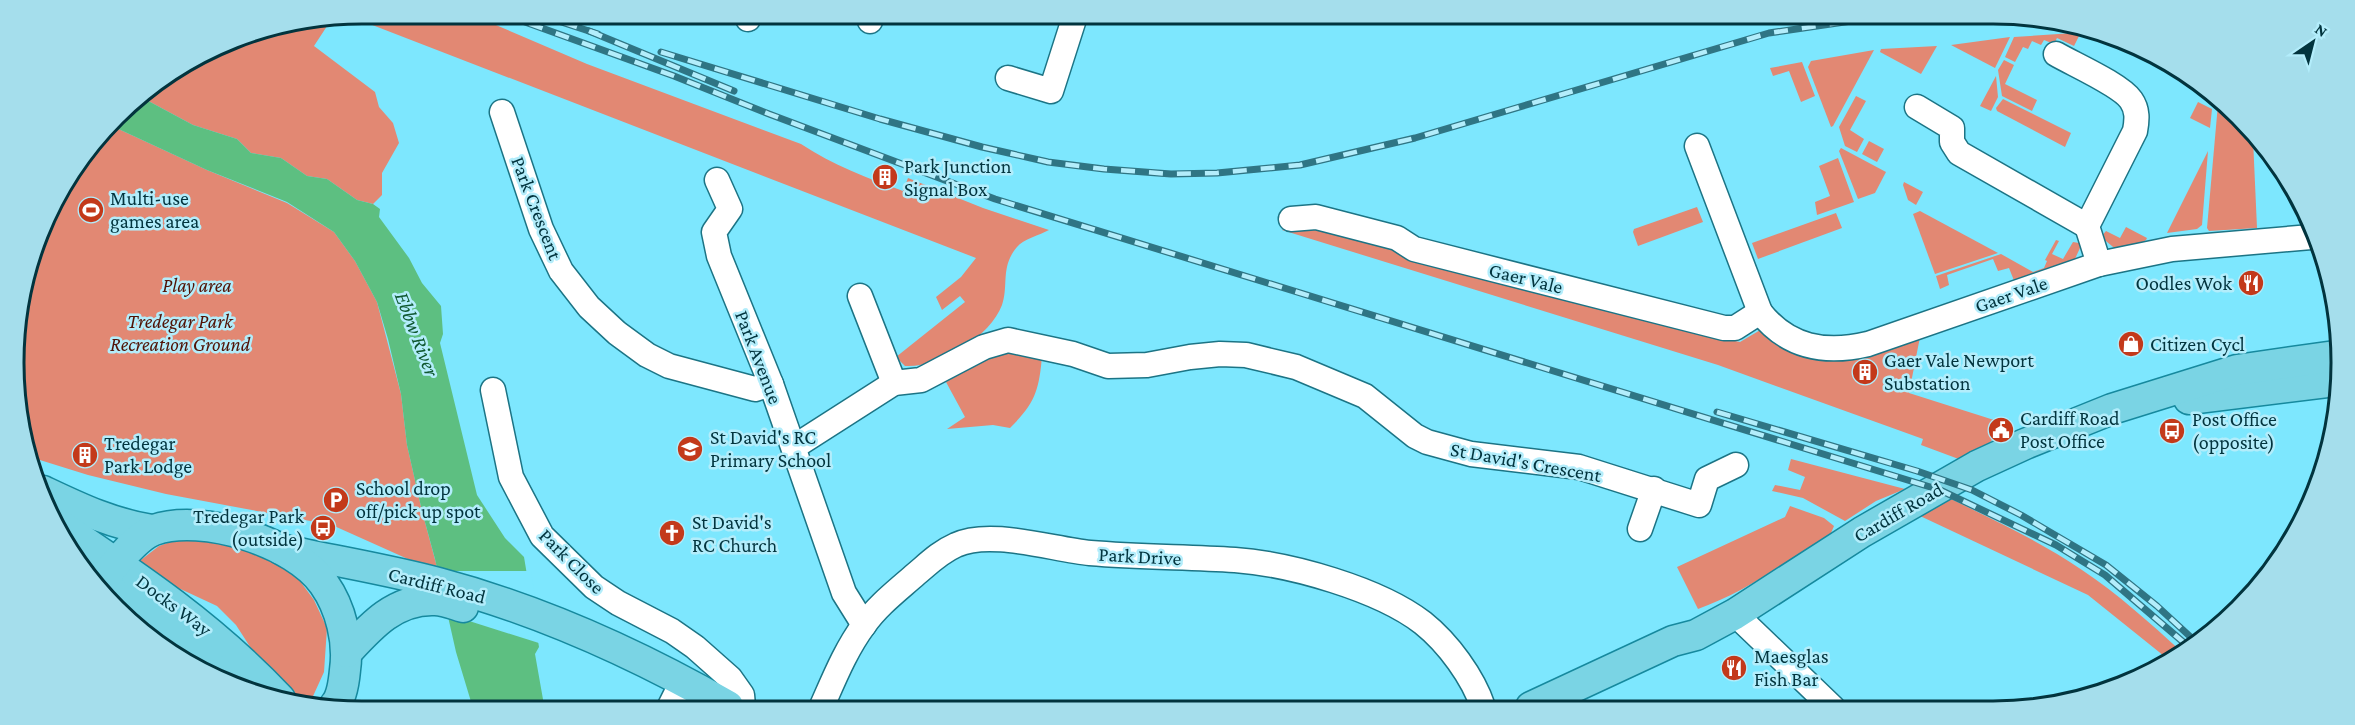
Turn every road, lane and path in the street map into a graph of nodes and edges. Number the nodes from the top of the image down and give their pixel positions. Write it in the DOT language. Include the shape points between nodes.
graph roads {
  1 [pos="1072,24"];
  2 [pos="2056,54"];
  3 [pos="1008,78"];
  4 [pos="1917,107"];
  5 [pos="502,112"];
  6 [pos="1697,146"];
  7 [pos="717,180"];
  8 [pos="1291,219"];
  9 [pos="2087,226"];
  10 [pos="2307,237"];
  11 [pos="2099,264"];
  12 [pos="860,296"];
  13 [pos="1760,312"];
  14 [pos="2331,357"];
  15 [pos="2330,382"];
  16 [pos="894,383"];
  17 [pos="771,384"];
  18 [pos="493,390"];
  19 [pos="2112,409"];
  20 [pos="794,447"];
  21 [pos="1736,465"];
  22 [pos="1654,489"];
  23 [pos="51,495"];
  24 [pos="1640,529"];
  25 [pos="152,530"];
  26 [pos="281,549"];
  27 [pos="81,551"];
  28 [pos="104,578"];
  29 [pos="439,592"];
  30 [pos="1735,615"];
  31 [pos="864,625"];
  32 [pos="347,651"];
  33 [pos="207,663"];
  34 [pos="268,687"];
  35 [pos="676,693"];
  36 [pos="339,700"];
  37 [pos="708,701"];
  38 [pos="743,701"];
  39 [pos="824,701"];
  40 [pos="1481,701"];
  41 [pos="1575,701"];
  42 [pos="1826,701"];
  1 -- 3 [label="street" via="1051,91"];
  2 -- 9 [label="street" via="2119,89 2131,100 2138,118"];
  4 -- 9 [label="street" via="1952,129 1959,153"];
  5 -- 17 [label="street, Park Crescent" via="541,230 561,271 589,307 617,333 669,366 755,389"];
  6 -- 13 [label="street, Gaer Vale"];
  7 -- 17 [label="street, Park Avenue" via="730,208 714,232 719,256"];
  8 -- 13 [label="street, Gaer Vale" via="1316,216 1397,238 1414,249 1724,328 1735,328"];
  9 -- 11 [label="street"];
  10 -- 11 [label="street, Gaer Vale" via="2172,249"];
  11 -- 13 [label="street, Gaer Vale" via="1854,348 1798,343 1782,335"];
  12 -- 16 [label="street"];
  14 -- 19 [label="main road, Cardiff Road" via="2237,370"];
  15 -- 19 [label="main road, Cardiff Road"];
  16 -- 20 [label="street, St David's Crescent"];
  16 -- 22 [label="street, St David's Crescent" via="921,380 984,347 1008,340 1108,366 1147,365 1220,354 1246,355 1296,367 1365,396 1427,442 1471,454 1579,467"];
  17 -- 20 [label="street, Park Avenue"];
  18 -- 38 [label="street, Park Close" via="511,477 542,536 594,587 695,647 730,678"];
  19 -- 30 [label="main road, Cardiff Road" via="1977,466 1862,532"];
  20 -- 31 [label="street, Park Avenue" via="844,593"];
  21 -- 22 [label="street, St David's Crescent" via="1707,479 1699,504"];
  22 -- 24 [label="street"];
  23 -- 25 [label="main road" via="125,526"];
  25 -- 26 [label="main road" via="177,525 221,528"];
  25 -- 28 [label="main road"];
  26 -- 29 [label="main road, Cardiff Road"];
  26 -- 32 [label="main road" via="324,583 340,616"];
  27 -- 28 [label="main road, Docks Way"];
  28 -- 33 [label="main road, Docks Way"];
  28 -- 34 [label="main road, Docks Way" via="199,622"];
  29 -- 32 [label="main road, Cardiff Road" via="398,607 374,623"];
  29 -- 35 [label="main road, Cardiff Road" via="496,616 589,636 630,652"];
  30 -- 41 [label="main road, Cardiff Road" via="1673,641"];
  30 -- 42 [label="street"];
  31 -- 39 [label="street, Park Drive"];
  31 -- 40 [label="street, Park Drive" via="937,556 974,538 1115,555 1237,560 1335,581 1389,603 1422,623 1444,645"];
  32 -- 36 [label="main road"];
  35 -- 37 [label="main road, Cardiff Road"];
}
